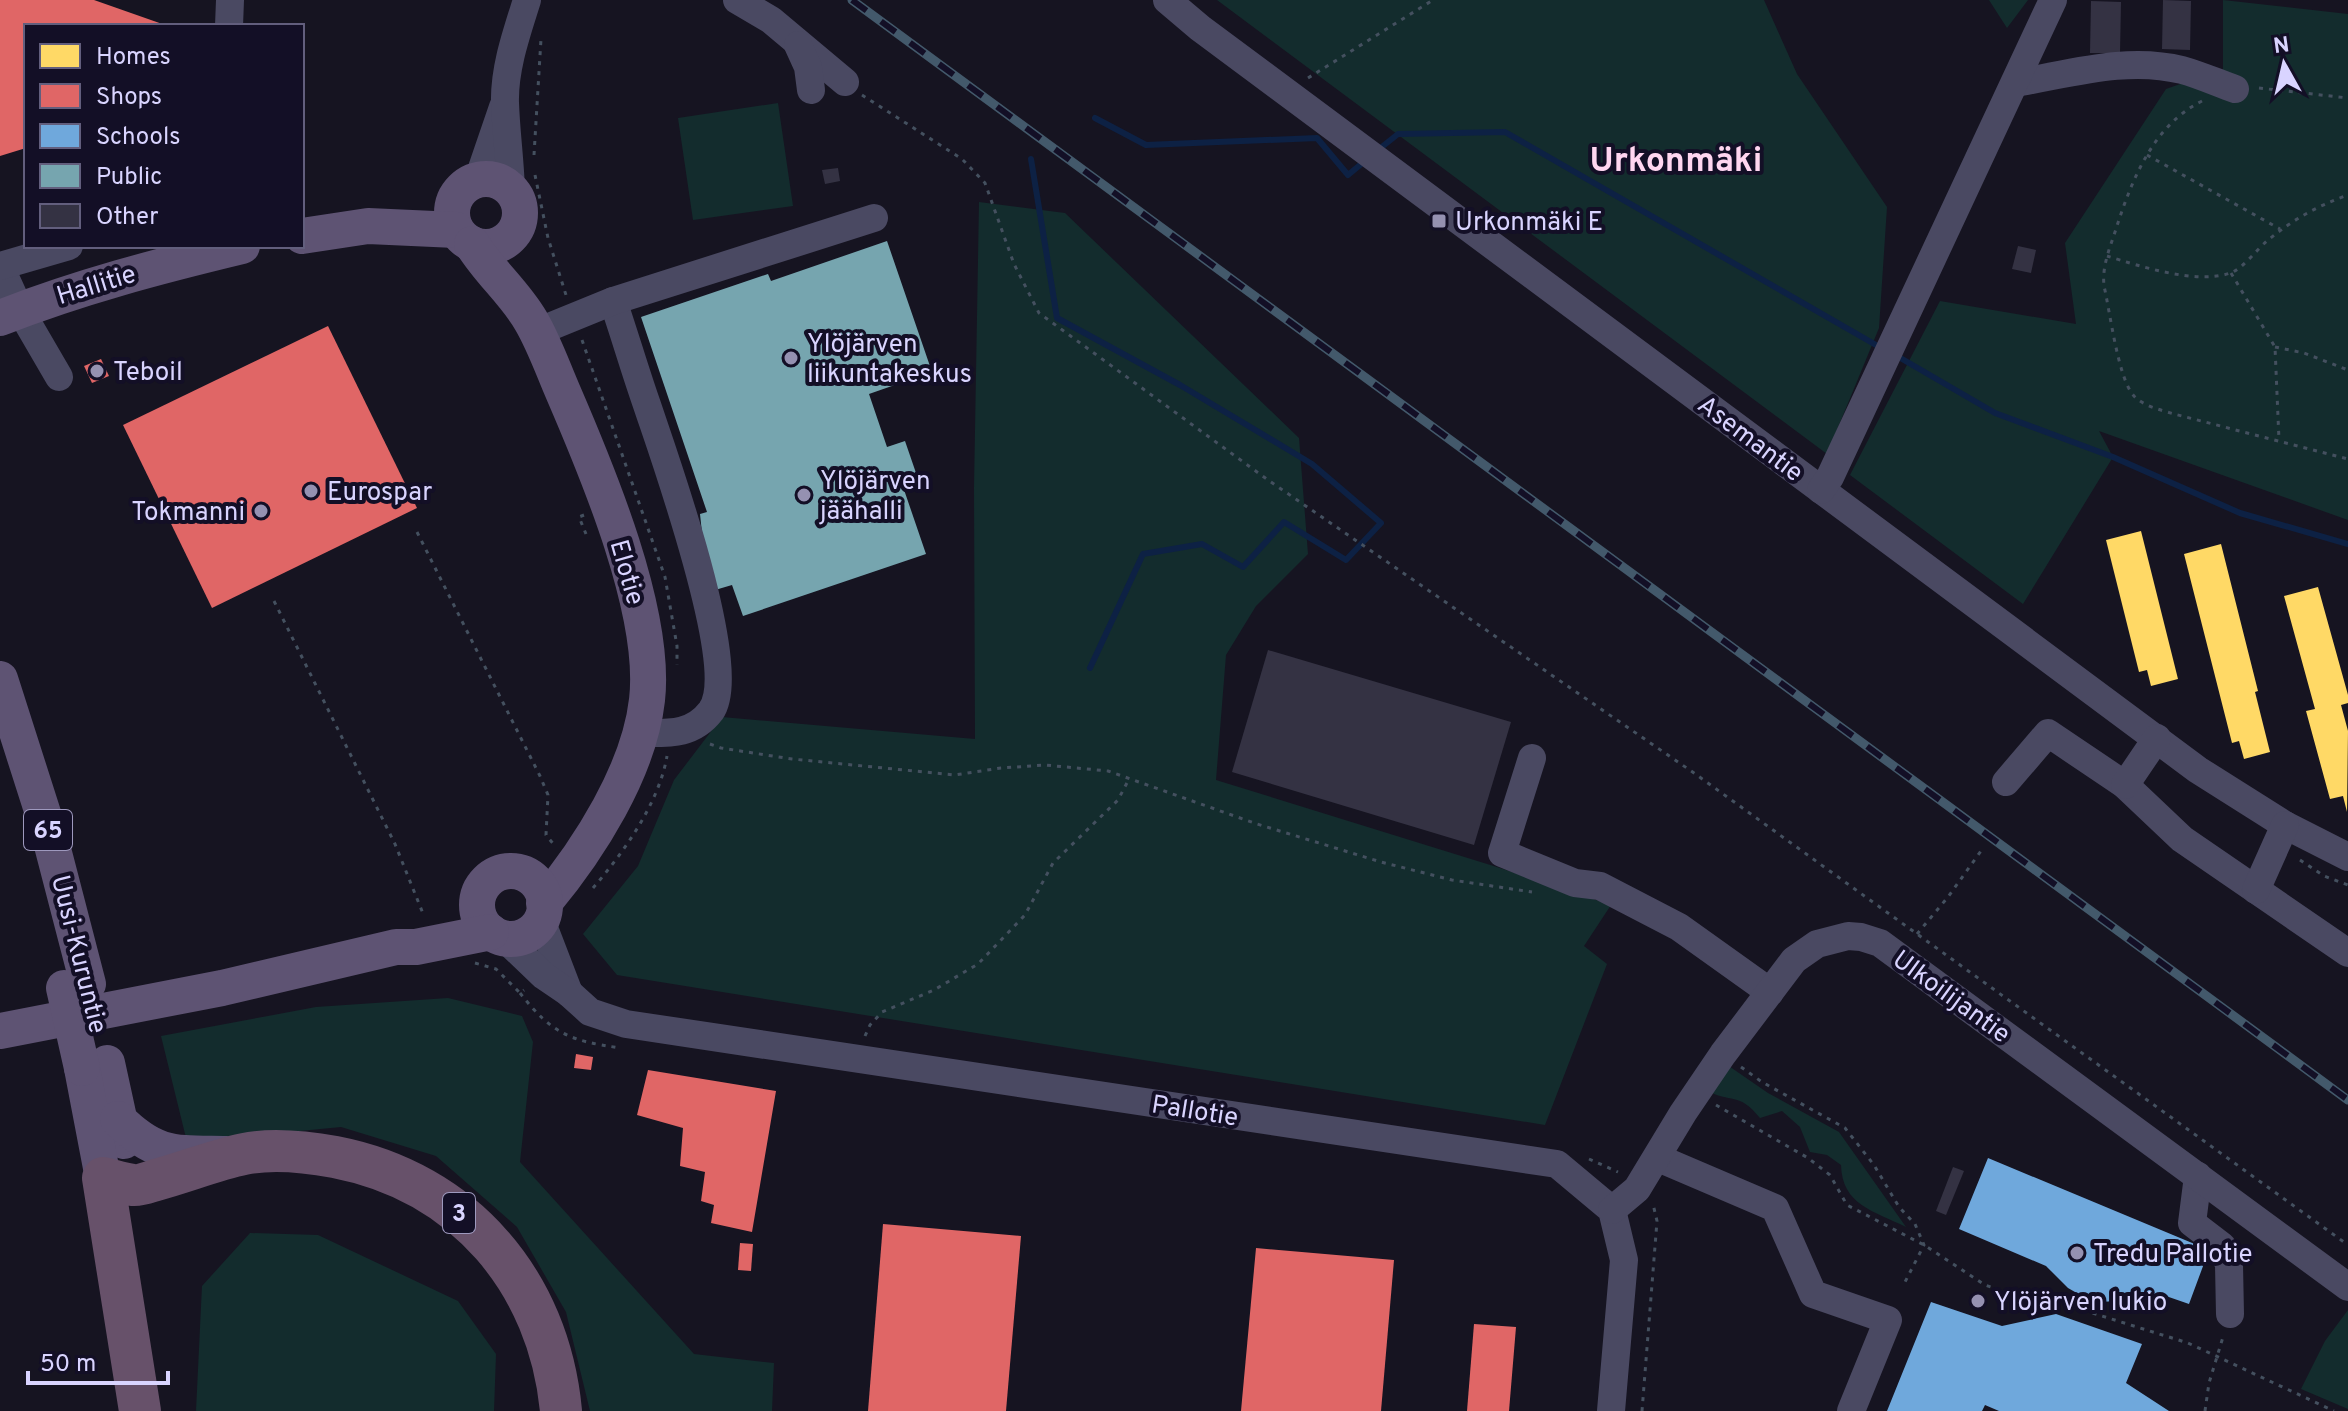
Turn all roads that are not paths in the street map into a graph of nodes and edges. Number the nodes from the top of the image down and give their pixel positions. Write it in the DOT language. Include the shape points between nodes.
graph roads {
  1 [pos="230,0"];
  2 [pos="527,0"];
  3 [pos="737,0"];
  4 [pos="1167,0"];
  5 [pos="2053,0"];
  6 [pos="229,24"];
  7 [pos="796,41"];
  8 [pos="845,82"];
  9 [pos="2015,83"];
  10 [pos="2235,89"];
  11 [pos="811,90"];
  12 [pos="482,187"];
  13 [pos="874,218"];
  14 [pos="368,226"];
  15 [pos="512,235"];
  16 [pos="304,236"];
  17 [pos="464,237"];
  18 [pos="62,248"];
  19 [pos="233,248"];
  20 [pos="0,266"];
  21 [pos="613,301"];
  22 [pos="10,314"];
  23 [pos="533,325"];
  24 [pos="59,377"];
  25 [pos="1821,490"];
  26 [pos="0,679"];
  27 [pos="665,733"];
  28 [pos="0,735"];
  29 [pos="2157,738"];
  30 [pos="1532,758"];
  31 [pos="2006,782"];
  32 [pos="2125,785"];
  33 [pos="2285,825"];
  34 [pos="594,831"];
  35 [pos="2348,857"];
  36 [pos="523,873"];
  37 [pos="2256,890"];
  38 [pos="477,900"];
  39 [pos="543,911"];
  40 [pos="497,935"];
  41 [pos="396,947"];
  42 [pos="2348,953"];
  43 [pos="76,986"];
  44 [pos="1770,992"];
  45 [pos="569,993"];
  46 [pos="0,1031"];
  47 [pos="94,1066"];
  48 [pos="118,1119"];
  49 [pos="245,1154"];
  50 [pos="1658,1158"];
  51 [pos="2198,1176"];
  52 [pos="119,1182"];
  53 [pos="1612,1210"];
  54 [pos="2348,1287"];
  55 [pos="2230,1314"];
  56 [pos="140,1411"];
  57 [pos="154,1411"];
  58 [pos="561,1411"];
  59 [pos="1611,1411"];
  60 [pos="1851,1411"];
  1 -- 6 [label="street"];
  2 -- 12 [label="street"];
  3 -- 7 [label="street"];
  4 -- 25 [label="street, Asemantie"];
  5 -- 9 [label="street"];
  7 -- 8 [label="street"];
  7 -- 11 [label="street"];
  9 -- 10 [label="street" via="2139,64 2182,70"];
  9 -- 25 [label="street"];
  12 -- 14 [label="main road"];
  12 -- 15 [label="main road" via="519,207"];
  12 -- 17 [label="main road" via="453,205 452,218"];
  13 -- 21 [label="street"];
  14 -- 16 [label="main road"];
  14 -- 17 [label="main road"];
  15 -- 17 [label="main road" via="493,246"];
  15 -- 23 [label="main road, Elotie"];
  17 -- 23 [label="main road, Elotie"];
  18 -- 20 [label="street"];
  19 -- 22 [label="main road, Hallitie" via="152,267"];
  20 -- 22 [label="street"];
  21 -- 23 [label="street"];
  21 -- 27 [label="street" via="683,511 710,615 717,685 712,710"];
  22 -- 24 [label="street"];
  23 -- 27 [label="main road, Elotie" via="586,445 618,537 647,656 647,700"];
  25 -- 29 [label="street, Asemantie"];
  26 -- 43 [label="main road, Uusi-Kuruntie / 65" via="47,826"];
  27 -- 34 [label="main road, Elotie"];
  28 -- 43 [label="main road, Uusi-Kuruntie / 65"];
  29 -- 32 [label="street"];
  29 -- 33 [label="street, Asemantie"];
  30 -- 44 [label="street" via="1502,853 1575,883 1600,886 1679,927"];
  31 -- 32 [label="street" via="2048,733"];
  32 -- 37 [label="street" via="2182,839"];
  33 -- 35 [label="street, Asemantie"];
  33 -- 37 [label="street"];
  34 -- 36 [label="main road, Elotie" via="541,867"];
  34 -- 39 [label="main road, Elotie"];
  36 -- 38 [label="main road" via="496,874 480,889"];
  36 -- 39 [label="main road" via="538,884"];
  37 -- 42 [label="street"];
  38 -- 40 [label="main road" via="480,921"];
  38 -- 41 [label="main road"];
  39 -- 40 [label="main road" via="528,934"];
  39 -- 45 [label="street"];
  40 -- 41 [label="main road"];
  40 -- 45 [label="street, Pallotie"];
  41 -- 46 [label="main road" via="222,988"];
  43 -- 47 [label="main road, Uusi-Kuruntie / 65"];
  44 -- 50 [label="street, Ulkoilijantie" via="1695,1094"];
  44 -- 51 [label="street, Ulkoilijantie" via="1794,960 1817,944 1848,936 1880,943"];
  45 -- 53 [label="street, Pallotie" via="590,1012 626,1024 1557,1164"];
  47 -- 48 [label="main road, Uusi-Kuruntie / 65"];
  47 -- 52 [label="main road, Uusi-Kuruntie / 65"];
  48 -- 49 [label="main road" via="140,1140 163,1151"];
  48 -- 52 [label="main road, Uusi-Kuruntie / 65"];
  49 -- 52 [label="highway, 3"];
  49 -- 58 [label="highway, 3" via="289,1152 347,1159 429,1191 454,1209 505,1260 539,1316"];
  50 -- 53 [label="street, Ulkoilijantie" via="1637,1189"];
  50 -- 60 [label="street" via="1775,1208 1813,1294 1888,1320"];
  51 -- 54 [label="street, Ulkoilijantie"];
  51 -- 55 [label="street" via="2192,1223 2222,1246 2229,1265"];
  52 -- 56 [label="highway, 65"];
  52 -- 57 [label="highway" via="143,1260"];
  53 -- 59 [label="street" via="1624,1260"];
}
